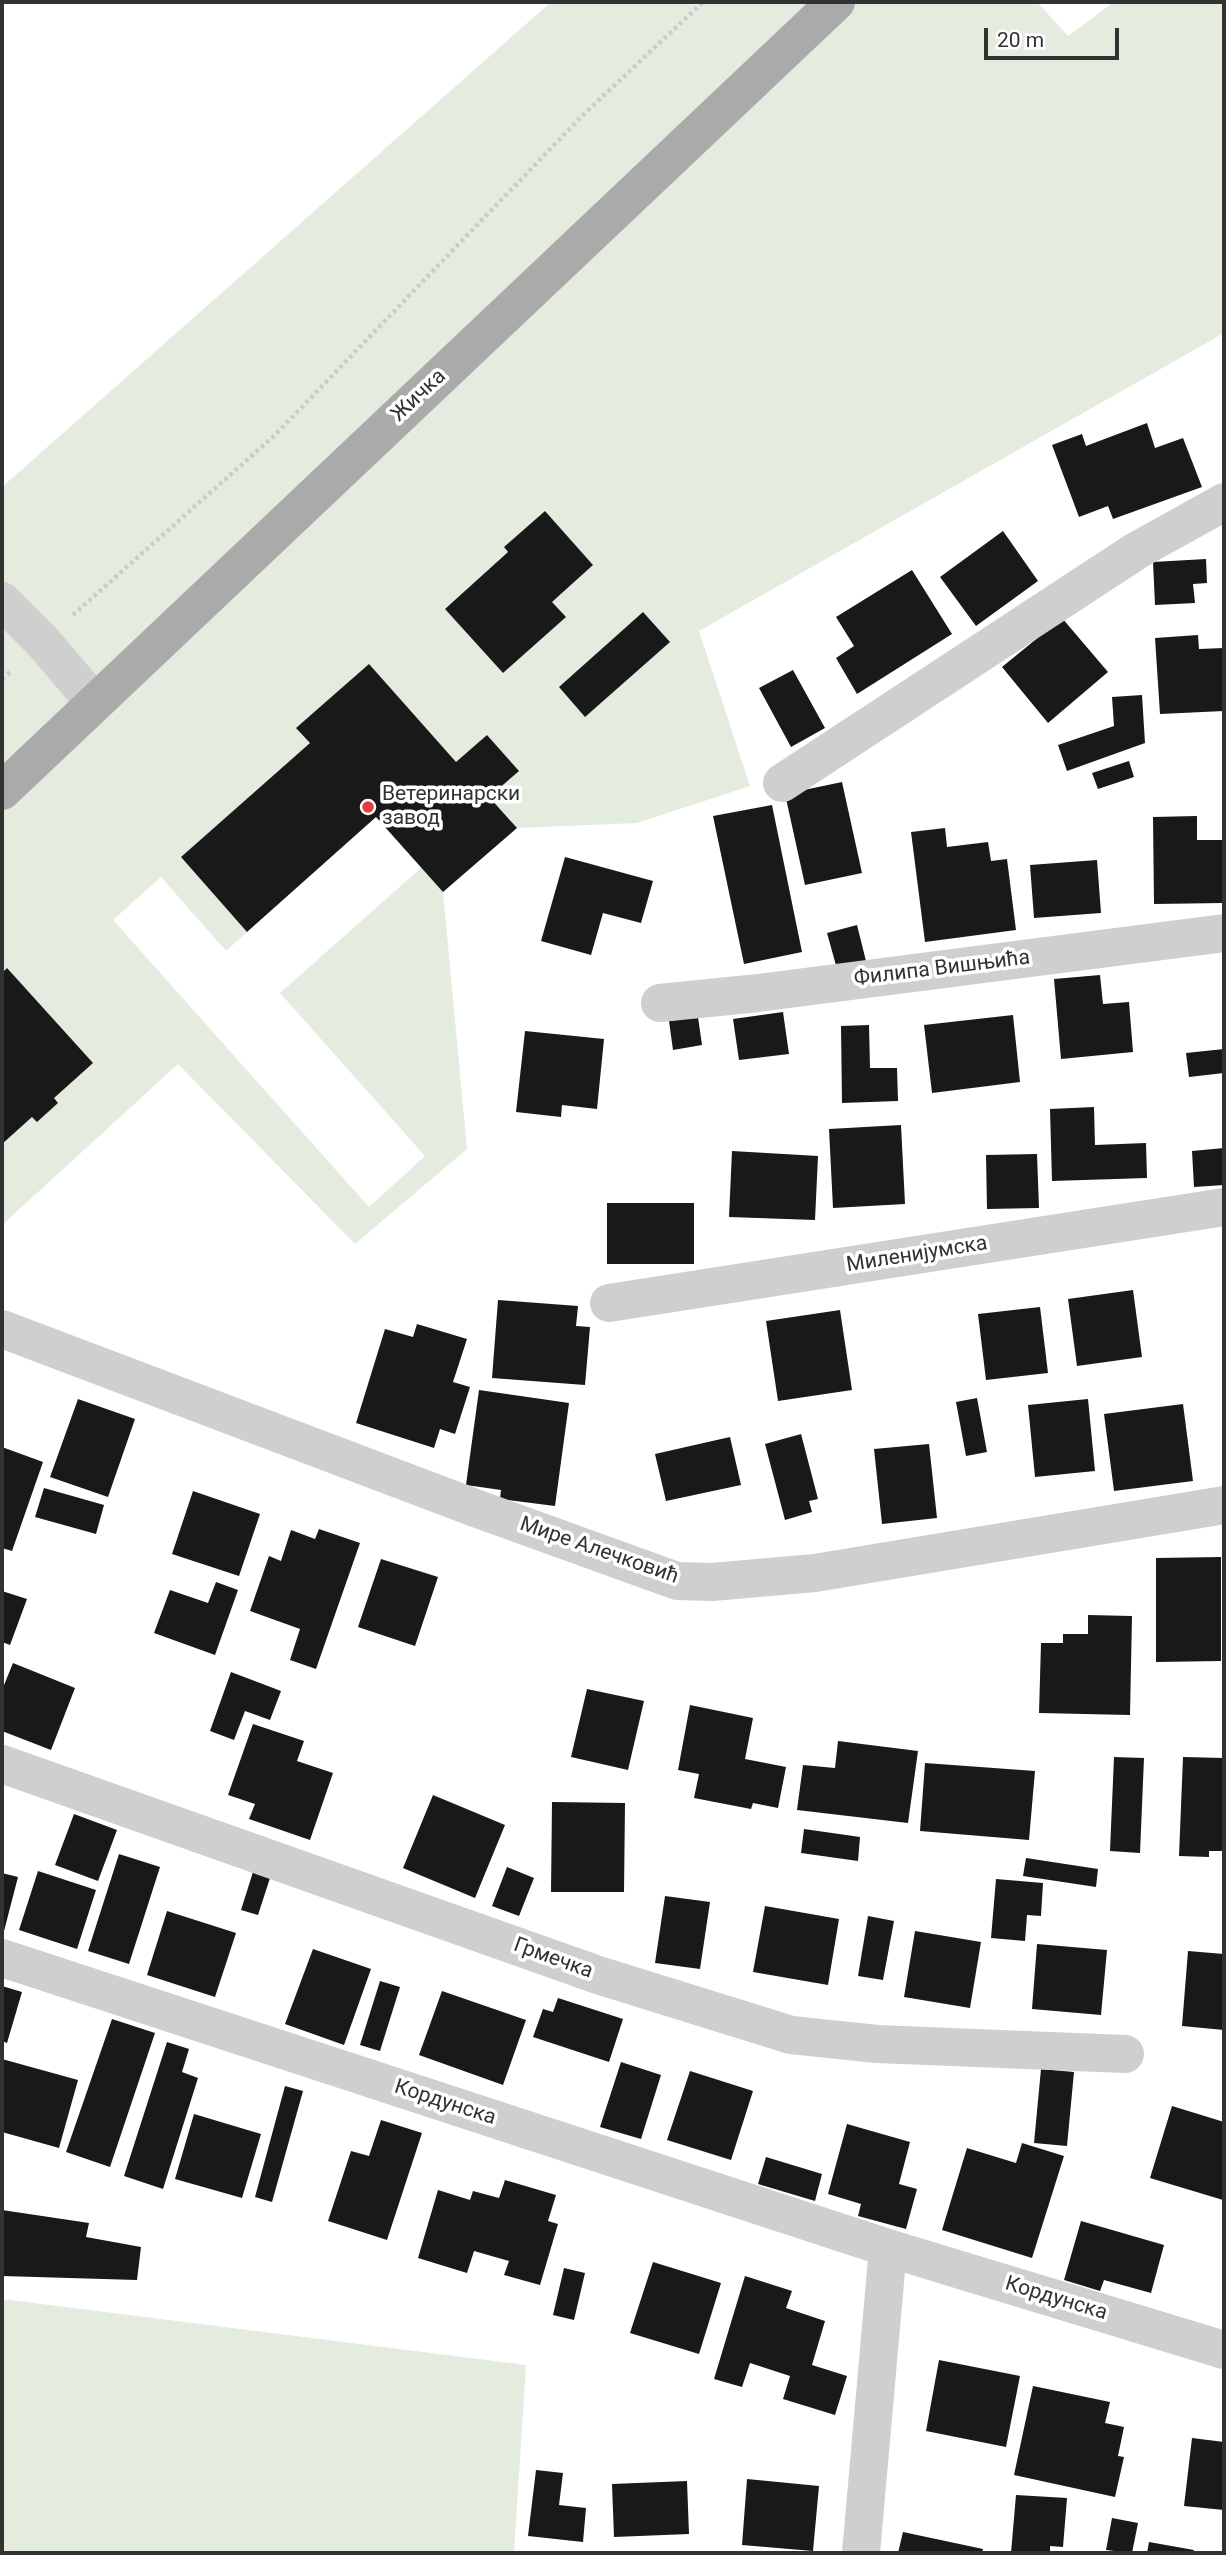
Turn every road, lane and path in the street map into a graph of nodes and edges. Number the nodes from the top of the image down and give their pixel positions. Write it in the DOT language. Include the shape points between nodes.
graph roads {
  1 [pos="703,2"];
  2 [pos="836,2"];
  3 [pos="1224,502"];
  4 [pos="2,601"];
  5 [pos="43,642"];
  6 [pos="2,679"];
  7 [pos="95,703"];
  8 [pos="782,783"];
  9 [pos="2,791"];
  10 [pos="1224,933"];
  11 [pos="660,1003"];
  12 [pos="1224,1207"];
  13 [pos="609,1303"];
  14 [pos="2,1329"];
  15 [pos="1224,1505"];
  16 [pos="2,1764"];
  17 [pos="2,1958"];
  18 [pos="1125,2053"];
  19 [pos="888,2249"];
  20 [pos="1224,2350"];
  21 [pos="861,2553"];
  1 -- 5 [label="path" via="583,115 276,434"];
  2 -- 7 [label="main road, Жичка"];
  3 -- 8 [label="street" via="1136,551"];
  4 -- 5 [label="street"];
  5 -- 6 [label="path"];
  5 -- 7 [label="street"];
  7 -- 9 [label="main road, Жичка"];
  10 -- 11 [label="street, Филипа Вишњића"];
  12 -- 13 [label="street, Миленијумска"];
  14 -- 15 [label="street, Мире Алечковић" via="677,1581 816,1573"];
  16 -- 18 [label="street, Грмечка" via="598,1975 791,2035 877,2045"];
  17 -- 19 [label="street, Кордунска"];
  19 -- 20 [label="street, Кордунска"];
  19 -- 21 [label="street"];
}
